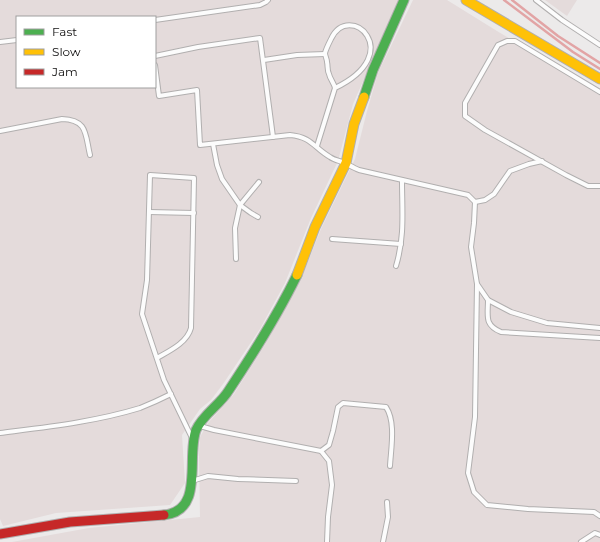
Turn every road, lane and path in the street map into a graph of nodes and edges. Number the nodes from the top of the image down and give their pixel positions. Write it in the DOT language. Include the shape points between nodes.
graph roads {
  1 [pos="268,0"];
  2 [pos="404,0"];
  3 [pos="466,0"];
  4 [pos="536,0"];
  5 [pos="156,20"];
  6 [pos="16,40"];
  7 [pos="0,42"];
  8 [pos="600,45"];
  9 [pos="325,54"];
  10 [pos="156,56"];
  11 [pos="264,60"];
  12 [pos="156,74"];
  13 [pos="600,79"];
  14 [pos="335,88"];
  15 [pos="600,92"];
  16 [pos="0,131"];
  17 [pos="273,137"];
  18 [pos="213,144"];
  19 [pos="317,146"];
  20 [pos="90,155"];
  21 [pos="542,162"];
  22 [pos="346,163"];
  23 [pos="402,180"];
  24 [pos="259,182"];
  25 [pos="600,186"];
  26 [pos="475,202"];
  27 [pos="240,205"];
  28 [pos="149,212"];
  29 [pos="194,213"];
  30 [pos="258,217"];
  31 [pos="332,239"];
  32 [pos="401,244"];
  33 [pos="236,260"];
  34 [pos="396,266"];
  35 [pos="477,284"];
  36 [pos="488,300"];
  37 [pos="600,328"];
  38 [pos="600,338"];
  39 [pos="157,358"];
  40 [pos="171,394"];
  41 [pos="199,426"];
  42 [pos="0,433"];
  43 [pos="193,440"];
  44 [pos="321,451"];
  45 [pos="390,466"];
  46 [pos="191,481"];
  47 [pos="296,481"];
  48 [pos="387,502"];
  49 [pos="600,516"];
  50 [pos="0,534"];
  51 [pos="600,535"];
  52 [pos="327,542"];
  53 [pos="382,542"];
  54 [pos="582,542"];
  1 -- 5 [label="lane" via="260,5"];
  2 -- 22 [label="street" via="373,70 354,124"];
  3 -- 13 [label="street"];
  4 -- 8 [label="lane"];
  6 -- 7 [label="lane"];
  9 -- 11 [label="lane"];
  9 -- 14 [label="lane" via="329,75"];
  9 -- 14 [label="lane" via="335,30 352,22 362,26 372,44 369,58 362,69 346,83"];
  10 -- 11 [label="lane" via="260,38"];
  11 -- 17 [label="lane"];
  12 -- 18 [label="lane" via="159,96 196,90 200,145"];
  14 -- 19 [label="lane"];
  15 -- 21 [label="lane" via="515,41 507,40 498,45 465,103 465,116"];
  16 -- 20 [label="lane" via="62,118 77,120 84,129"];
  17 -- 18 [label="lane"];
  17 -- 19 [label="lane" via="297,136"];
  18 -- 27 [label="lane" via="222,179"];
  19 -- 22 [label="lane" via="330,158"];
  21 -- 25 [label="lane" via="588,186"];
  21 -- 26 [label="lane" via="510,171 494,194 485,200"];
  22 -- 23 [label="lane" via="359,170"];
  22 -- 41 [label="street" via="315,227 285,299 228,392"];
  23 -- 26 [label="lane" via="468,195"];
  23 -- 32 [label="lane"];
  24 -- 27 [label="lane"];
  26 -- 35 [label="lane" via="471,247"];
  27 -- 30 [label="lane"];
  27 -- 33 [label="lane" via="235,228"];
  28 -- 29 [label="lane"];
  28 -- 29 [label="lane" via="150,175 194,178"];
  28 -- 39 [label="lane" via="147,280 142,314"];
  29 -- 39 [label="lane" via="190,334"];
  31 -- 32 [label="lane"];
  32 -- 34 [label="lane"];
  35 -- 36 [label="lane"];
  35 -- 49 [label="lane" via="475,417 468,473 474,492 487,505 594,512"];
  36 -- 37 [label="lane" via="511,312 547,323"];
  36 -- 38 [label="lane" via="488,322 501,332"];
  39 -- 40 [label="lane"];
  40 -- 42 [label="lane" via="141,407 107,416"];
  40 -- 43 [label="lane"];
  41 -- 43 [label="street"];
  41 -- 44 [label="lane"];
  43 -- 46 [label="street"];
  44 -- 45 [label="lane" via="329,445 338,407 344,403 386,407 391,414"];
  44 -- 52 [label="lane" via="329,461 332,485"];
  46 -- 47 [label="lane" via="208,476"];
  46 -- 50 [label="street" via="188,500 172,514 70,522"];
  48 -- 53 [label="lane" via="388,517"];
  51 -- 54 [label="lane" via="595,533"];
}
